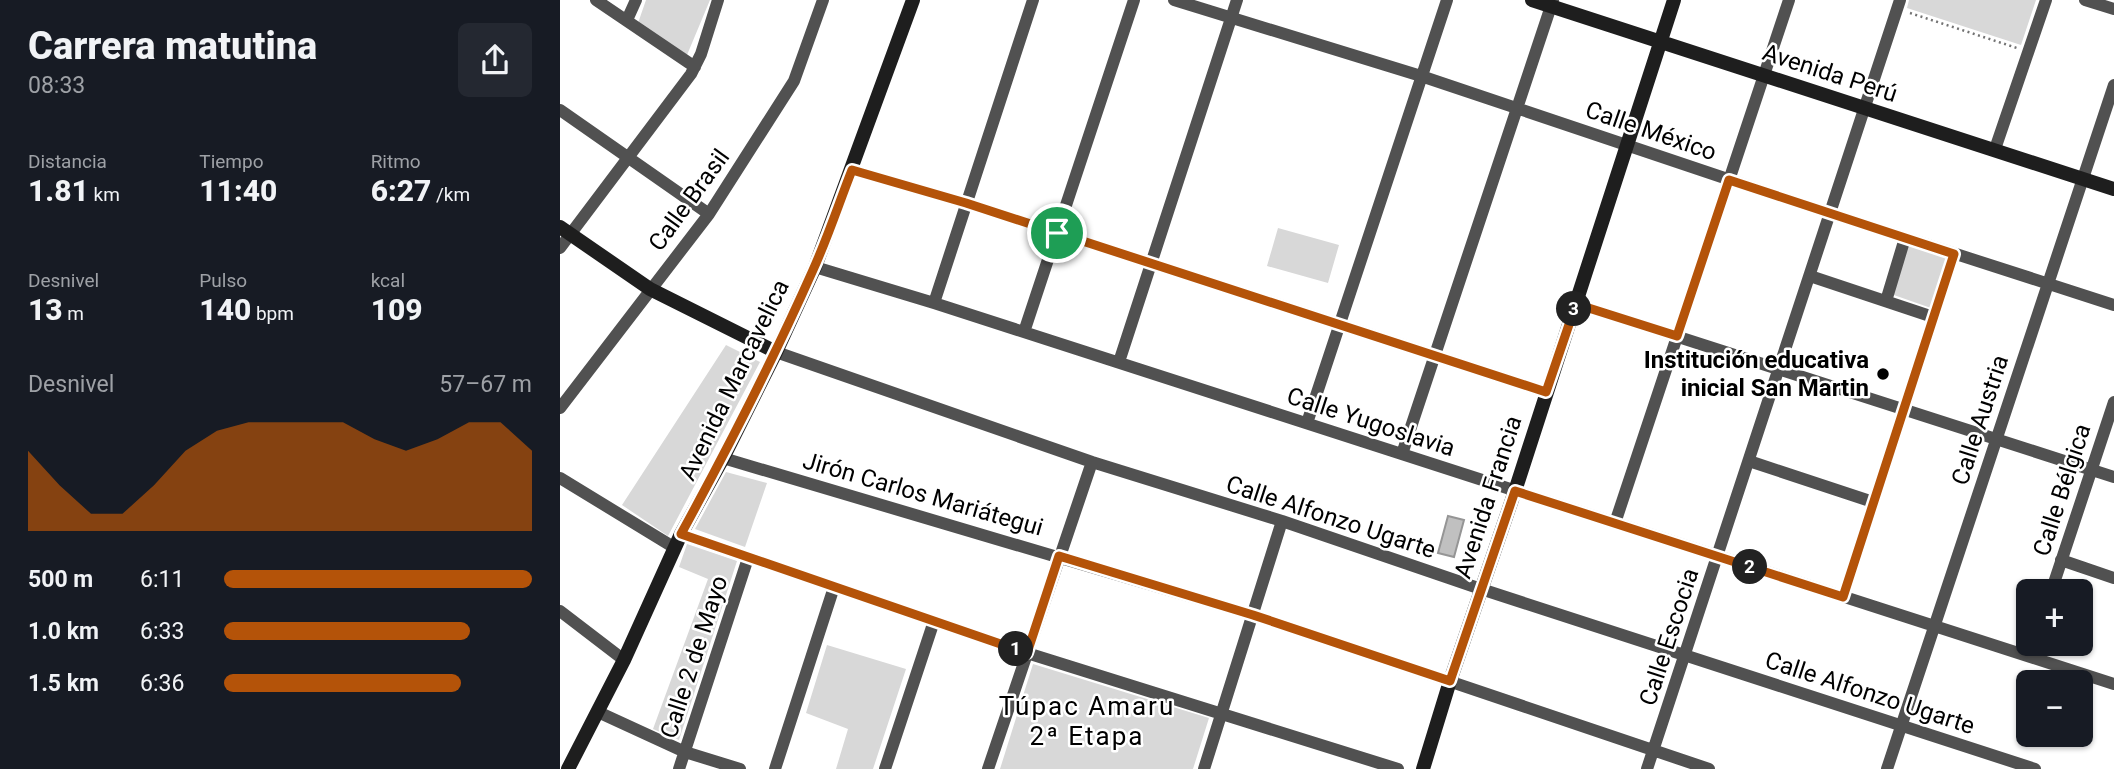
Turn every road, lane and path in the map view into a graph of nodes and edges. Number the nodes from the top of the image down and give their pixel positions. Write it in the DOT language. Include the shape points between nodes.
graph roads {
  1 [pos="596,0"];
  2 [pos="636,0"];
  3 [pos="718,0"];
  4 [pos="823,0"];
  5 [pos="913,0"];
  6 [pos="1033,0"];
  7 [pos="1134,0"];
  8 [pos="1174,0"];
  9 [pos="1237,0"];
  10 [pos="1447,0"];
  11 [pos="1532,0"];
  12 [pos="1674,0"];
  13 [pos="1788,0"];
  14 [pos="2046,0"];
  15 [pos="2085,0"];
  16 [pos="1552,3"];
  17 [pos="1898,4"];
  18 [pos="2114,9"];
  19 [pos="1231,18"];
  20 [pos="627,20"];
  21 [pos="1661,42"];
  22 [pos="2029,52"];
  23 [pos="695,67"];
  24 [pos="1764,75"];
  25 [pos="1422,76"];
  26 [pos="2114,85"];
  27 [pos="1517,108"];
  28 [pos="1864,108"];
  29 [pos="560,110"];
  30 [pos="1626,146"];
  31 [pos="1996,149"];
  32 [pos="628,159"];
  33 [pos="852,170"];
  34 [pos="2083,179"];
  35 [pos="1729,180"];
  36 [pos="2114,189"];
  37 [pos="966,203"];
  38 [pos="1829,213"];
  39 [pos="709,214"];
  40 [pos="565,230"];
  41 [pos="1057,233"];
  42 [pos="1905,238"];
  43 [pos="560,248"];
  44 [pos="1954,254"];
  45 [pos="1151,264"];
  46 [pos="814,267"];
  47 [pos="1810,276"];
  48 [pos="2048,283"];
  49 [pos="650,289"];
  50 [pos="1886,301"];
  51 [pos="934,303"];
  52 [pos="1576,304"];
  53 [pos="2114,304"];
  54 [pos="1933,317"];
  55 [pos="1340,325"];
  56 [pos="1024,332"];
  57 [pos="1677,336"];
  58 [pos="775,352"];
  59 [pos="1435,356"];
  60 [pos="1119,362"];
  61 [pos="1779,369"];
  62 [pos="1546,392"];
  63 [pos="2114,402"];
  64 [pos="560,408"];
  65 [pos="1903,409"];
  66 [pos="1307,424"];
  67 [pos="1996,439"];
  68 [pos="1402,454"];
  69 [pos="723,458"];
  70 [pos="1749,461"];
  71 [pos="1092,462"];
  72 [pos="2091,470"];
  73 [pos="2114,477"];
  74 [pos="560,478"];
  75 [pos="1515,491"];
  76 [pos="1873,502"];
  77 [pos="1282,522"];
  78 [pos="1615,523"];
  79 [pos="681,534"];
  80 [pos="675,548"];
  81 [pos="1059,556"];
  82 [pos="1718,556"];
  83 [pos="748,558"];
  84 [pos="2061,560"];
  85 [pos="2114,578"];
  86 [pos="2055,579"];
  87 [pos="834,587"];
  88 [pos="1481,589"];
  89 [pos="1843,597"];
  90 [pos="560,611"];
  91 [pos="1253,615"];
  92 [pos="933,621"];
  93 [pos="1934,626"];
  94 [pos="2016,646"];
  95 [pos="1027,653"];
  96 [pos="1686,656"];
  97 [pos="2046,656"];
  98 [pos="624,660"];
  99 [pos="1450,681"];
  100 [pos="2114,684"];
  101 [pos="598,712"];
  102 [pos="1221,715"];
  103 [pos="1901,726"];
  104 [pos="1653,751"];
  105 [pos="685,752"];
  106 [pos="568,769"];
  107 [pos="680,769"];
  108 [pos="740,769"];
  109 [pos="775,769"];
  110 [pos="885,769"];
  111 [pos="988,769"];
  112 [pos="1204,769"];
  113 [pos="1398,769"];
  114 [pos="1423,769"];
  115 [pos="1647,769"];
  116 [pos="1709,769"];
  117 [pos="1886,769"];
  118 [pos="2035,769"];
  1 -- 20 [label="street"];
  2 -- 20 [label="street"];
  3 -- 23 [label="street"];
  4 -- 39 [label="street, Calle Brasil" via="794,81"];
  5 -- 33 [label="street, Avenida Marcavelica"];
  6 -- 37 [label="street"];
  7 -- 41 [label="street"];
  8 -- 19 [label="street, Calle México"];
  9 -- 19 [label="street"];
  10 -- 25 [label="street"];
  11 -- 16 [label="street, Avenida Perú"];
  12 -- 21 [label="street, Avenida Francia"];
  13 -- 24 [label="street"];
  14 -- 22 [label="street"];
  15 -- 18 [label="street"];
  16 -- 21 [label="street, Avenida Perú"];
  16 -- 27 [label="street"];
  17 -- 22 [label="path"];
  17 -- 28 [label="street, Calle Escocia"];
  19 -- 25 [label="street, Calle México"];
  19 -- 45 [label="street"];
  20 -- 23 [label="street"];
  21 -- 24 [label="street, Avenida Perú"];
  21 -- 30 [label="street, Avenida Francia"];
  22 -- 31 [label="street"];
  23 -- 32 [label="street"];
  24 -- 28 [label="street, Avenida Perú"];
  24 -- 35 [label="street"];
  25 -- 27 [label="street, Calle México"];
  25 -- 55 [label="street"];
  26 -- 34 [label="street, Calle Austria"];
  27 -- 30 [label="street, Calle México"];
  27 -- 59 [label="street"];
  28 -- 31 [label="street, Avenida Perú"];
  28 -- 38 [label="street, Calle Escocia"];
  29 -- 32 [label="street"];
  30 -- 35 [label="street, Calle México"];
  30 -- 52 [label="street, Avenida Francia"];
  31 -- 34 [label="street, Avenida Perú"];
  32 -- 39 [label="street"];
  32 -- 40 [label="street"];
  33 -- 37 [label="street"];
  33 -- 46 [label="street, Avenida Marcavelica"];
  34 -- 36 [label="street, Avenida Perú"];
  34 -- 48 [label="street, Calle Austria"];
  35 -- 38 [label="street, Calle México"];
  35 -- 57 [label="street"];
  37 -- 41 [label="street"];
  37 -- 51 [label="street"];
  38 -- 42 [label="street, Calle México"];
  38 -- 47 [label="street, Calle Escocia"];
  39 -- 49 [label="street, Calle Brasil"];
  40 -- 43 [label="street"];
  40 -- 49 [label="street"];
  41 -- 45 [label="street"];
  41 -- 56 [label="street"];
  42 -- 44 [label="street, Calle México"];
  42 -- 50 [label="street"];
  44 -- 48 [label="street, Calle México"];
  44 -- 54 [label="street"];
  45 -- 55 [label="street"];
  45 -- 60 [label="street"];
  46 -- 51 [label="street, Calle Yugoslavia"];
  46 -- 58 [label="street, Avenida Marcavelica"];
  47 -- 50 [label="street"];
  47 -- 61 [label="street, Calle Escocia"];
  48 -- 53 [label="street, Calle México"];
  48 -- 67 [label="street, Calle Austria"];
  49 -- 58 [label="street"];
  49 -- 64 [label="street, Calle Brasil"];
  50 -- 54 [label="street"];
  51 -- 56 [label="street, Calle Yugoslavia"];
  52 -- 57 [label="street"];
  52 -- 62 [label="street, Avenida Francia"];
  54 -- 65 [label="street"];
  55 -- 59 [label="street"];
  55 -- 66 [label="street"];
  56 -- 60 [label="street, Calle Yugoslavia"];
  57 -- 61 [label="street"];
  57 -- 78 [label="street"];
  58 -- 69 [label="street, Avenida Marcavelica"];
  58 -- 71 [label="street, Calle Alfonzo Ugarte"];
  59 -- 62 [label="street"];
  59 -- 68 [label="street"];
  60 -- 66 [label="street, Calle Yugoslavia"];
  61 -- 65 [label="street"];
  61 -- 70 [label="street, Calle Escocia"];
  62 -- 75 [label="street, Avenida Francia"];
  63 -- 72 [label="street, Calle Bélgica"];
  65 -- 67 [label="street"];
  65 -- 76 [label="street"];
  66 -- 68 [label="street, Calle Yugoslavia"];
  67 -- 72 [label="street"];
  67 -- 93 [label="street, Calle Austria"];
  68 -- 75 [label="street, Calle Yugoslavia"];
  69 -- 79 [label="street, Avenida Marcavelica"];
  69 -- 81 [label="street, Jirón Carlos Mariátegui"];
  70 -- 76 [label="street"];
  70 -- 82 [label="street, Calle Escocia"];
  71 -- 77 [label="street, Calle Alfonzo Ugarte"];
  71 -- 81 [label="street"];
  72 -- 73 [label="street"];
  72 -- 84 [label="street, Calle Bélgica"];
  74 -- 80 [label="street"];
  75 -- 78 [label="street, Calle Yugoslavia"];
  75 -- 88 [label="street, Avenida Francia"];
  76 -- 89 [label="street"];
  77 -- 88 [label="street, Calle Alfonzo Ugarte"];
  77 -- 91 [label="street"];
  78 -- 82 [label="street, Calle Yugoslavia"];
  79 -- 80 [label="street, Avenida Marcavelica"];
  79 -- 83 [label="street"];
  80 -- 98 [label="street, Avenida Marcavelica"];
  81 -- 91 [label="street, Jirón Carlos Mariátegui"];
  81 -- 95 [label="street"];
  82 -- 89 [label="street, Calle Yugoslavia"];
  82 -- 96 [label="street, Calle Escocia"];
  83 -- 87 [label="street"];
  83 -- 105 [label="street, Calle 2 de Mayo"];
  84 -- 85 [label="street"];
  84 -- 86 [label="street, Calle Bélgica"];
  87 -- 92 [label="street"];
  87 -- 109 [label="street"];
  88 -- 96 [label="street, Calle Alfonzo Ugarte"];
  88 -- 99 [label="street, Avenida Francia"];
  89 -- 93 [label="street, Calle Yugoslavia"];
  90 -- 98 [label="street"];
  91 -- 99 [label="street, Jirón Carlos Mariátegui"];
  91 -- 102 [label="street"];
  92 -- 95 [label="street"];
  92 -- 110 [label="street"];
  93 -- 94 [label="street, Calle Yugoslavia"];
  93 -- 103 [label="street, Calle Austria"];
  95 -- 102 [label="street"];
  95 -- 111 [label="street"];
  96 -- 103 [label="street, Calle Alfonzo Ugarte"];
  96 -- 104 [label="street, Calle Escocia"];
  97 -- 100 [label="street, Calle Yugoslavia"];
  98 -- 101 [label="street, Avenida Marcavelica"];
  99 -- 104 [label="street, Jirón Carlos Mariátegui"];
  99 -- 114 [label="street, Avenida Francia"];
  101 -- 105 [label="street"];
  101 -- 106 [label="street, Avenida Marcavelica"];
  102 -- 112 [label="street"];
  102 -- 113 [label="street"];
  103 -- 117 [label="street, Calle Austria"];
  103 -- 118 [label="street, Calle Alfonzo Ugarte"];
  104 -- 115 [label="street, Calle Escocia"];
  104 -- 116 [label="street, Jirón Carlos Mariátegui"];
  105 -- 107 [label="street, Calle 2 de Mayo"];
  105 -- 108 [label="street"];
}
